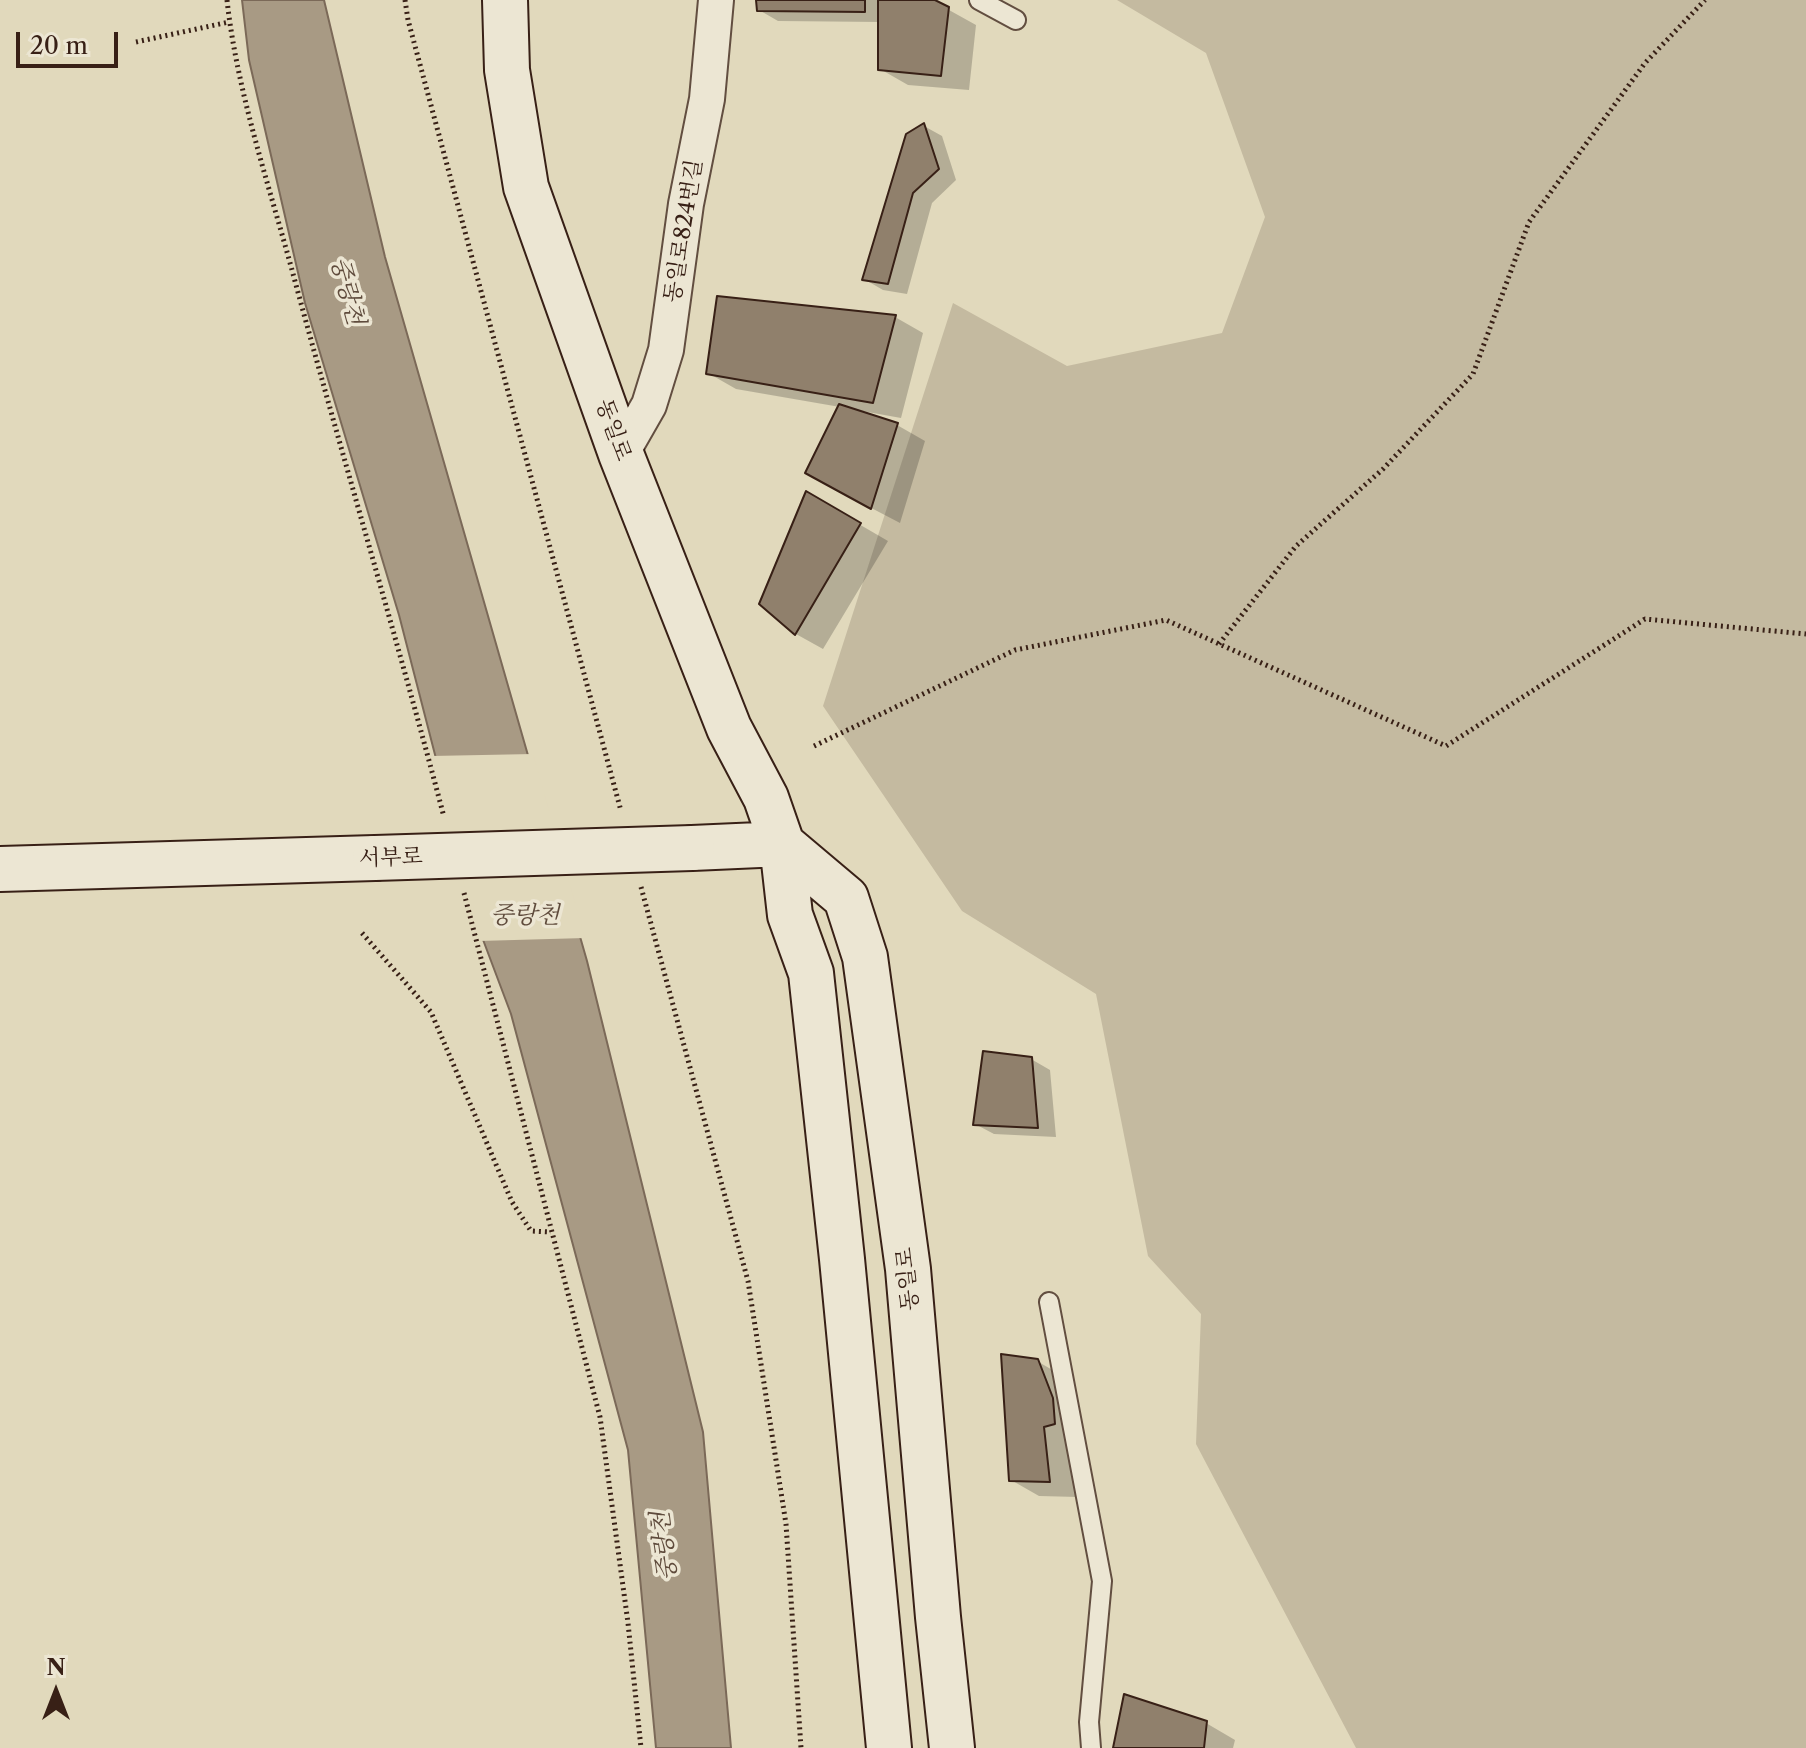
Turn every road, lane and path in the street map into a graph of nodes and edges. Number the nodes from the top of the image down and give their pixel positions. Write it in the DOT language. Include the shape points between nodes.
graph roads {
  1 [pos="505,0"];
  2 [pos="716,0"];
  3 [pos="979,0"];
  4 [pos="1705,0"];
  5 [pos="1016,20"];
  6 [pos="229,22"];
  7 [pos="136,42"];
  8 [pos="621,454"];
  9 [pos="1806,634"];
  10 [pos="1219,644"];
  11 [pos="814,746"];
  12 [pos="782,844"];
  13 [pos="4,870"];
  14 [pos="362,933"];
  15 [pos="551,1232"];
  16 [pos="1049,1302"];
  17 [pos="889,1748"];
  18 [pos="952,1748"];
  19 [pos="1091,1748"];
  1 -- 8 [label="street, 동일로" via="507,70 526,187"];
  2 -- 8 [label="street, 동일로824번길" via="707,99 666,350 649,405"];
  3 -- 5 [label="lane"];
  4 -- 10 [label="path" via="1645,63 1529,222 1473,374 1383,469 1296,546"];
  6 -- 7 [label="path"];
  8 -- 12 [label="street, 동일로" via="729,728 766,798"];
  9 -- 10 [label="path" via="1645,619 1446,746"];
  10 -- 11 [label="path" via="1166,620 1015,650"];
  12 -- 13 [label="street, 서부로, bridge"];
  12 -- 17 [label="street, 동일로" via="790,915 811,973"];
  12 -- 18 [label="street, 동일로" via="846,898 865,957 908,1269"];
  14 -- 15 [label="path" via="431,1012 512,1202 531,1231"];
  16 -- 19 [label="lane" via="1102,1581"];
}
